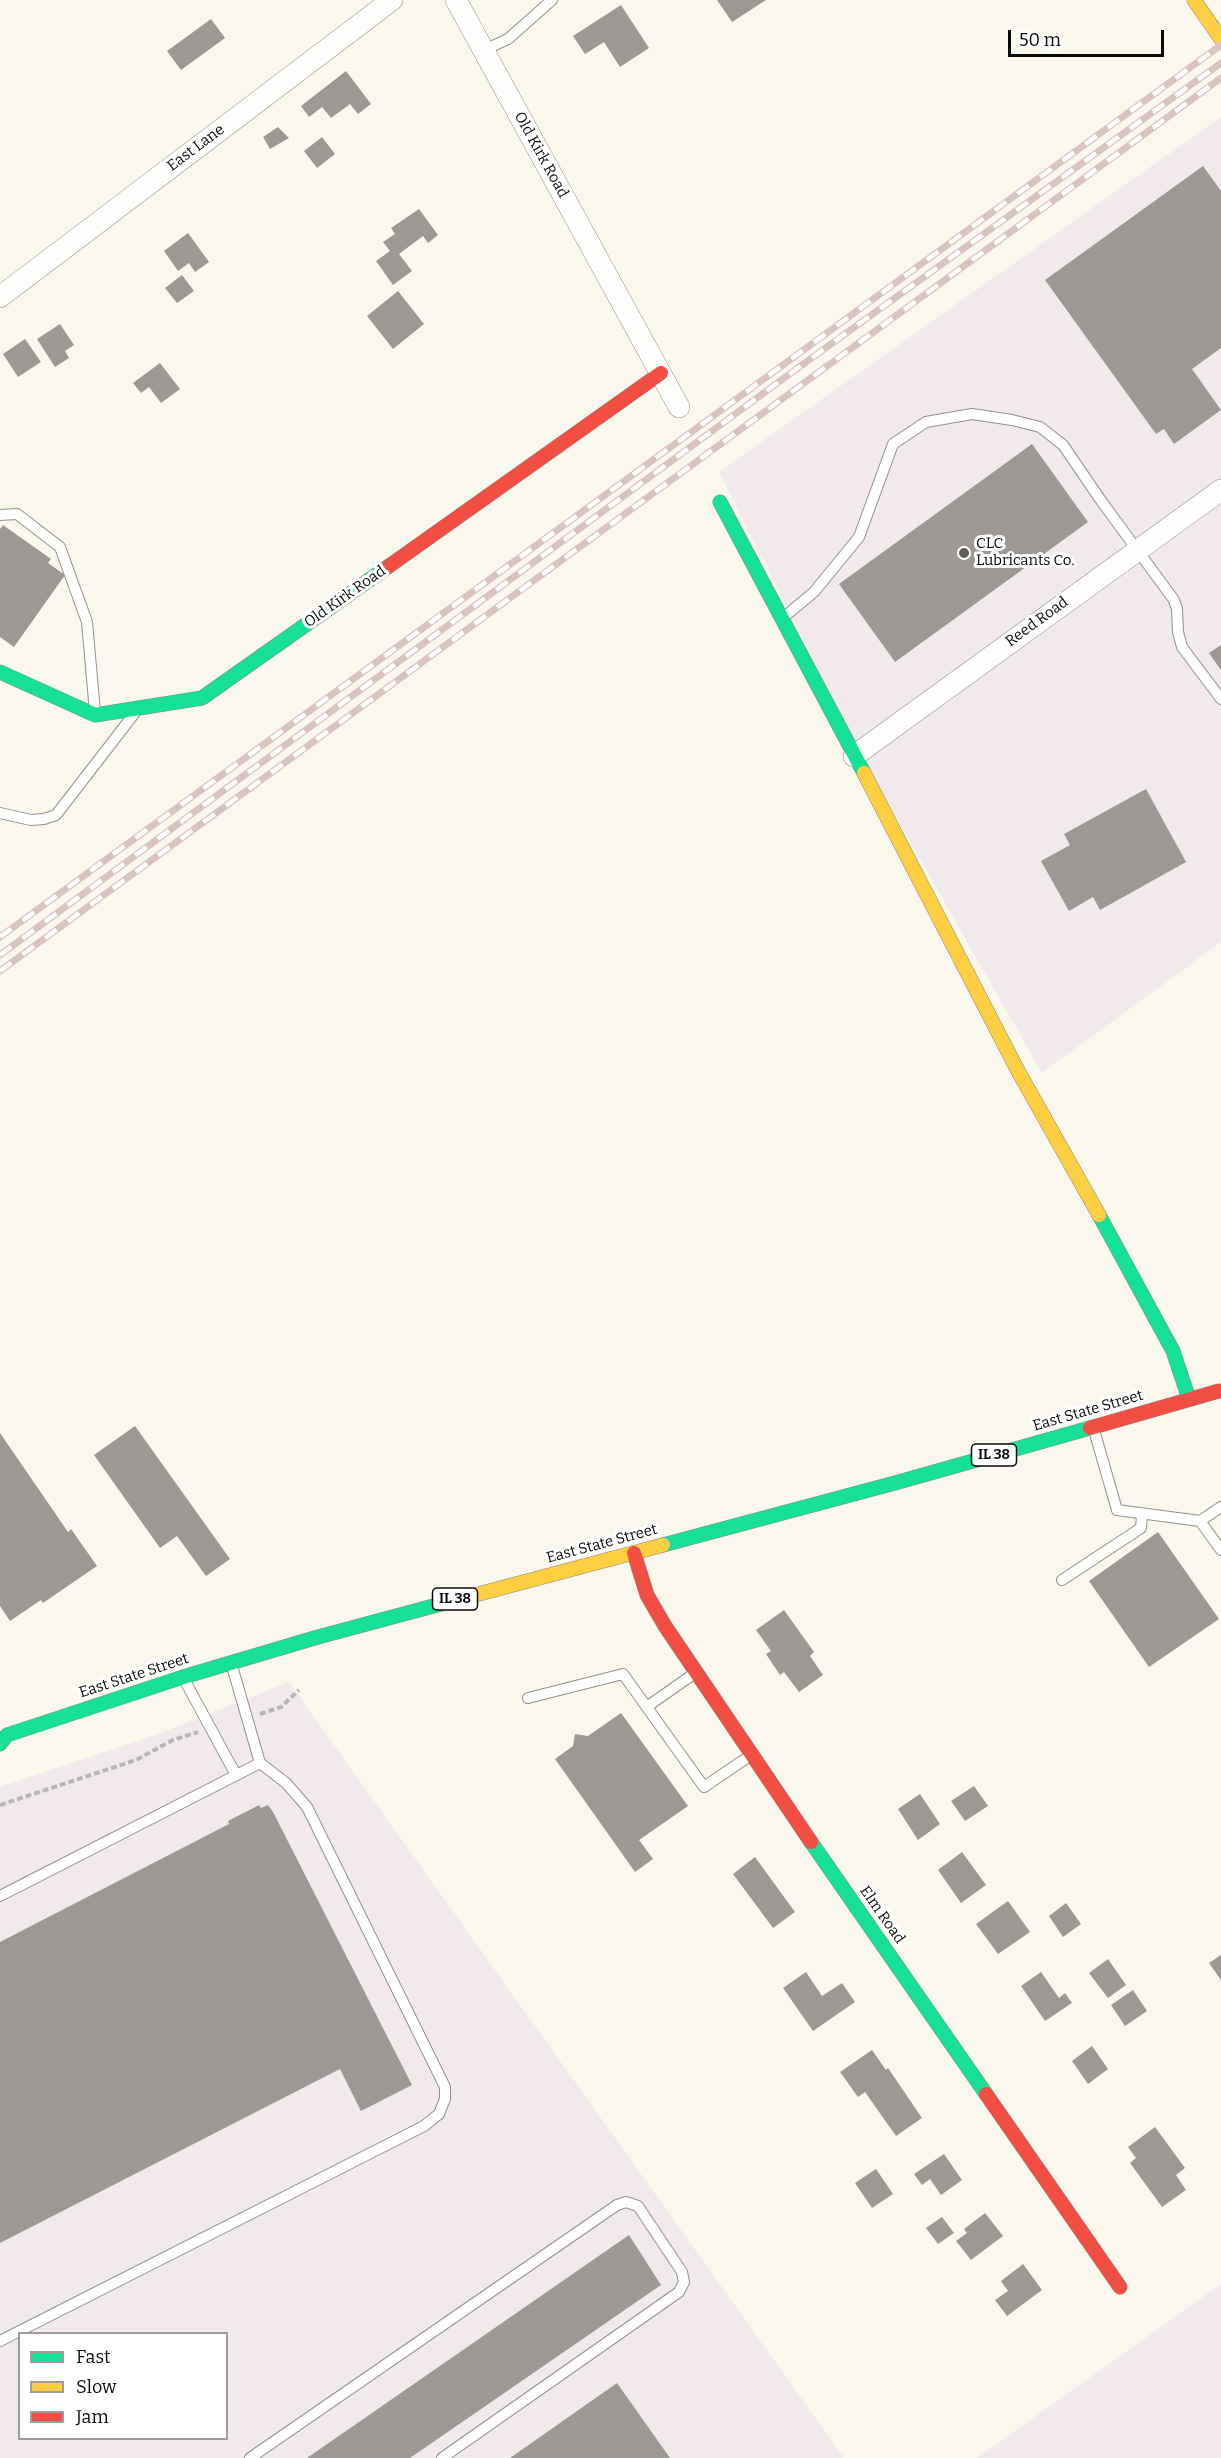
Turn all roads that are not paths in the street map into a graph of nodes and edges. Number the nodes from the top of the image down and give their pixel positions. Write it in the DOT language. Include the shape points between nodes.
graph roads {
  1 [pos="392,0"];
  2 [pos="456,0"];
  3 [pos="552,0"];
  4 [pos="1194,0"];
  5 [pos="1221,39"];
  6 [pos="484,50"];
  7 [pos="0,297"];
  8 [pos="661,373"];
  9 [pos="679,407"];
  10 [pos="1221,490"];
  11 [pos="720,502"];
  12 [pos="0,515"];
  13 [pos="1138,551"];
  14 [pos="783,618"];
  15 [pos="0,672"];
  16 [pos="1221,699"];
  17 [pos="138,708"];
  18 [pos="95,715"];
  19 [pos="854,756"];
  20 [pos="0,813"];
  21 [pos="1220,1389"];
  22 [pos="1189,1399"];
  23 [pos="1093,1427"];
  24 [pos="1221,1507"];
  25 [pos="1142,1514"];
  26 [pos="1200,1521"];
  27 [pos="1221,1550"];
  28 [pos="634,1553"];
  29 [pos="1062,1580"];
  30 [pos="232,1663"];
  31 [pos="697,1671"];
  32 [pos="183,1677"];
  33 [pos="528,1698"];
  34 [pos="648,1706"];
  35 [pos="2,1737"];
  36 [pos="751,1755"];
  37 [pos="260,1763"];
  38 [pos="236,1775"];
  39 [pos="0,1896"];
  40 [pos="1120,2288"];
  41 [pos="0,2341"];
  42 [pos="250,2458"];
  43 [pos="442,2458"];
  1 -- 7 [label="street, East Lane"];
  2 -- 6 [label="street, Old Kirk Road"];
  3 -- 6 [label="lane" via="508,39"];
  4 -- 5 [label="street"];
  6 -- 8 [label="street, Old Kirk Road"];
  8 -- 9 [label="street, Old Kirk Road"];
  8 -- 17 [label="street, Old Kirk Road" via="202,698"];
  10 -- 13 [label="street, Reed Road"];
  11 -- 14 [label="street"];
  12 -- 18 [label="lane" via="17,513 60,547 87,622"];
  13 -- 14 [label="lane" via="1063,445 1040,427 972,414 926,422 893,444 859,537 814,592"];
  13 -- 16 [label="lane" via="1174,600 1182,647"];
  13 -- 19 [label="street, Reed Road"];
  14 -- 19 [label="street"];
  15 -- 18 [label="street"];
  17 -- 18 [label="street, Old Kirk Road"];
  17 -- 20 [label="lane" via="56,815 30,820"];
  19 -- 22 [label="street" via="1018,1071 1173,1351"];
  21 -- 22 [label="street, East State Street / IL 38"];
  22 -- 23 [label="street, East State Street / IL 38"];
  23 -- 25 [label="lane" via="1117,1510"];
  23 -- 28 [label="street, East State Street / IL 38"];
  24 -- 26 [label="lane"];
  25 -- 26 [label="lane"];
  25 -- 29 [label="lane" via="1141,1528"];
  26 -- 27 [label="lane"];
  28 -- 30 [label="street, East State Street / IL 38" via="453,1599"];
  28 -- 31 [label="street, Elm Road" via="647,1595"];
  30 -- 32 [label="street, East State Street / IL 38"];
  30 -- 37 [label="lane"];
  31 -- 34 [label="lane"];
  31 -- 36 [label="street, Elm Road"];
  32 -- 35 [label="street, East State Street / IL 38"];
  32 -- 38 [label="lane"];
  33 -- 34 [label="lane" via="624,1674"];
  34 -- 36 [label="lane" via="704,1787"];
  36 -- 40 [label="street, Elm Road"];
  37 -- 38 [label="lane"];
  37 -- 41 [label="lane" via="307,1806 445,2087 439,2114 424,2126"];
  38 -- 39 [label="lane"];
  42 -- 43 [label="lane" via="617,2205 626,2202 638,2206 682,2272 684,2282 679,2292"];
}
